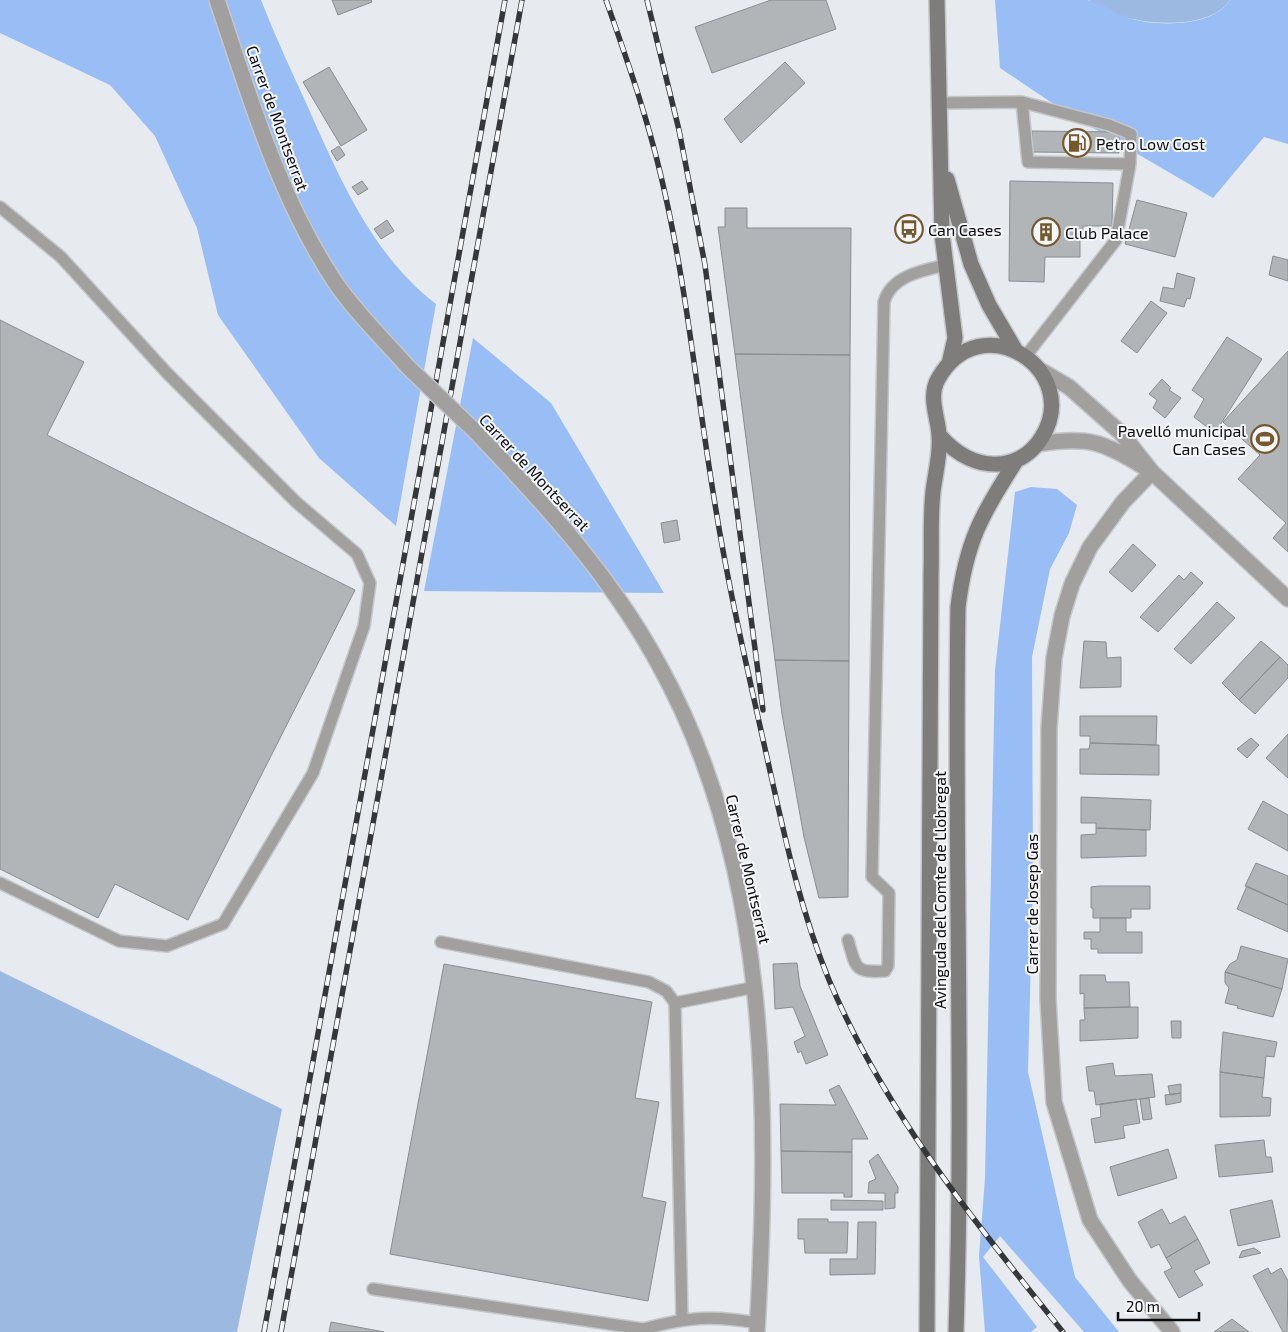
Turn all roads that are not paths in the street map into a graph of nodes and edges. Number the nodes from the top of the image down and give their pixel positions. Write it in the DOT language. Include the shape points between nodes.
graph roads {
  1 [pos="217,0"];
  2 [pos="937,0"];
  3 [pos="1022,102"];
  4 [pos="940,103"];
  5 [pos="941,159"];
  6 [pos="1130,164"];
  7 [pos="0,207"];
  8 [pos="946,265"];
  9 [pos="1020,354"];
  10 [pos="949,364"];
  11 [pos="1040,370"];
  12 [pos="940,436"];
  13 [pos="1038,444"];
  14 [pos="1016,461"];
  15 [pos="1152,472"];
  16 [pos="1288,599"];
  17 [pos="0,883"];
  18 [pos="848,940"];
  19 [pos="441,942"];
  20 [pos="756,987"];
  21 [pos="675,1003"];
  22 [pos="372,1289"];
  23 [pos="682,1319"];
  24 [pos="758,1327"];
  25 [pos="927,1332"];
  26 [pos="956,1332"];
  27 [pos="1172,1332"];
  1 -- 20 [label="street, Carrer de Montserrat, bridge" via="276,170 293,208 336,283 409,368 544,503 608,582 659,663 704,762 721,813"];
  2 -- 4 [label="main road"];
  3 -- 4 [label="lane"];
  3 -- 6 [label="lane" via="1131,134"];
  3 -- 6 [label="lane" via="1028,162"];
  4 -- 5 [label="main road"];
  5 -- 8 [label="main road" via="942,234"];
  5 -- 9 [label="main road" via="971,264 989,305"];
  6 -- 9 [label="lane" via="1116,240"];
  7 -- 17 [label="lane" via="61,257 167,373 296,502 357,554 370,583 364,626 313,773 223,924 168,946 119,941"];
  8 -- 10 [label="main road" via="955,338"];
  8 -- 18 [label="lane" via="896,282 887,291 884,302 872,877 889,893 888,966 885,972 856,967"];
  9 -- 10 [label="main road" via="1006,346 988,344 971,349"];
  9 -- 11 [label="main road"];
  10 -- 12 [label="main road" via="936,383 935,418"];
  11 -- 13 [label="main road" via="1049,388 1051,409 1047,429"];
  11 -- 15 [label="street" via="1069,387 1122,434"];
  12 -- 14 [label="main road" via="964,457 982,463"];
  12 -- 25 [label="main road" via="933,494 931,575"];
  13 -- 14 [label="main road"];
  13 -- 15 [label="street" via="1068,439 1095,441"];
  14 -- 26 [label="main road, Avinguda del Comte de Llobregat" via="983,513 970,544 958,607 956,930 959,1230"];
  15 -- 16 [label="street"];
  15 -- 27 [label="street, Carrer de Josep Gas" via="1123,502 1090,546 1067,600 1054,658 1049,728 1048,1000 1054,1102 1090,1220 1130,1281"];
  19 -- 21 [label="lane" via="649,982 666,992"];
  20 -- 21 [label="lane"];
  20 -- 24 [label="street, Carrer de Montserrat" via="763,1154"];
  21 -- 23 [label="lane"];
  22 -- 23 [label="lane" via="642,1329"];
  23 -- 24 [label="lane" via="721,1317"];
}
